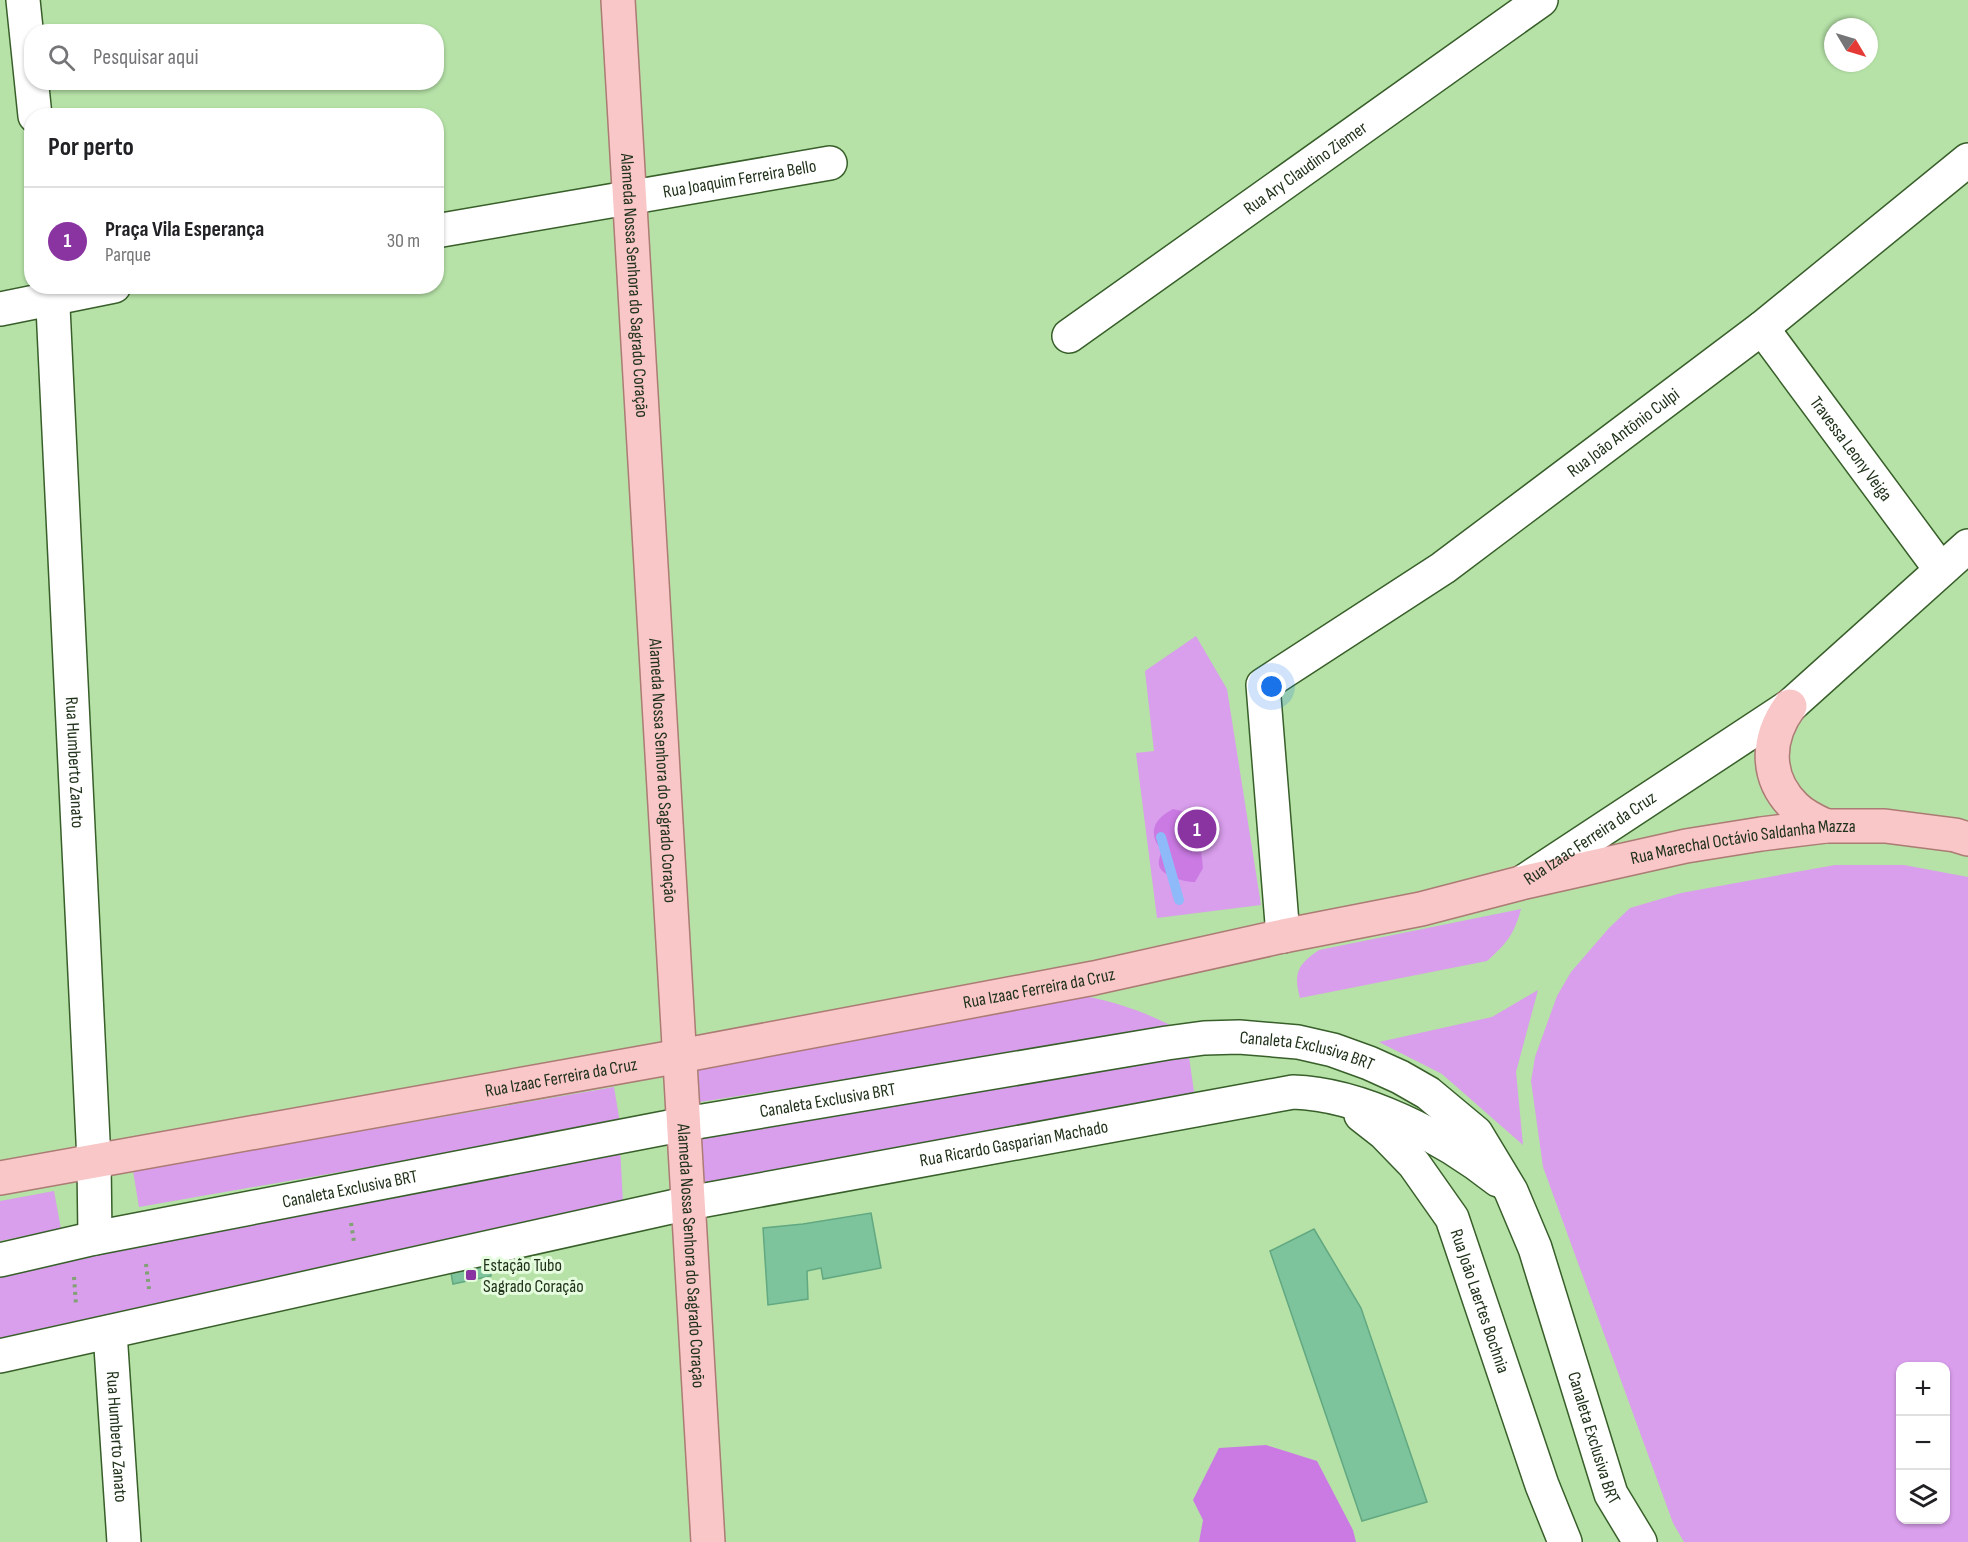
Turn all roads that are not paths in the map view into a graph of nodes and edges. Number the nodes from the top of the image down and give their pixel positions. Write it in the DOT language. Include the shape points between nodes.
graph roads {
  1 [pos="23,0"];
  2 [pos="618,0"];
  3 [pos="1541,0"];
  4 [pos="25,24"];
  5 [pos="32,90"];
  6 [pos="34,108"];
  7 [pos="1968,160"];
  8 [pos="830,163"];
  9 [pos="631,197"];
  10 [pos="444,230"];
  11 [pos="47,294"];
  12 [pos="53,294"];
  13 [pos="0,309"];
  14 [pos="1762,328"];
  15 [pos="1070,336"];
  16 [pos="1968,546"];
  17 [pos="1941,570"];
  18 [pos="1790,706"];
  19 [pos="1827,826"];
  20 [pos="1968,839"];
  21 [pos="1521,884"];
  22 [pos="1283,936"];
  23 [pos="680,1056"];
  24 [pos="1338,1098"];
  25 [pos="685,1124"];
  26 [pos="94,1161"];
  27 [pos="0,1178"];
  28 [pos="1511,1191"];
  29 [pos="689,1203"];
  30 [pos="84,1241"];
  31 [pos="0,1260"];
  32 [pos="110,1332"];
  33 [pos="0,1356"];
  34 [pos="124,1542"];
  35 [pos="708,1542"];
  36 [pos="1565,1542"];
  37 [pos="1640,1542"];
  1 -- 4 [label="street"];
  2 -- 9 [label="main road, Alameda Nossa Senhora do Sagrado Coração"];
  3 -- 15 [label="street, Rua Ary Claudino Ziemer"];
  5 -- 6 [label="street"];
  7 -- 14 [label="street, Rua João Antônio Culpi"];
  8 -- 9 [label="street, Rua Joaquim Ferreira Bello"];
  9 -- 10 [label="street, Rua Joaquim Ferreira Bello"];
  9 -- 23 [label="main road, Alameda Nossa Senhora do Sagrado Coração"];
  11 -- 13 [label="street"];
  12 -- 26 [label="street, Rua Humberto Zanato"];
  14 -- 17 [label="street, Travessa Leony Veiga"];
  14 -- 22 [label="street, Rua João Antônio Culpi" via="1443,568 1263,685"];
  16 -- 17 [label="street, Rua Izaac Ferreira da Cruz"];
  17 -- 18 [label="street, Rua Izaac Ferreira da Cruz"];
  18 -- 19 [label="main road" via="1774,735 1775,774 1785,796 1796,808"];
  18 -- 21 [label="street, Rua Izaac Ferreira da Cruz"];
  19 -- 20 [label="main road, Rua Marechal Octávio Saldanha Mazza" via="1885,826"];
  19 -- 21 [label="main road, Rua Marechal Octávio Saldanha Mazza" via="1686,846"];
  21 -- 22 [label="main road, Rua Izaac Ferreira da Cruz" via="1421,909"];
  22 -- 23 [label="main road, Rua Izaac Ferreira da Cruz" via="1094,978"];
  23 -- 25 [label="main road, Alameda Nossa Senhora do Sagrado Coração"];
  23 -- 26 [label="main road, Rua Izaac Ferreira da Cruz"];
  24 -- 28 [label="street, Canaleta Exclusiva BRT" via="1445,1143"];
  24 -- 29 [label="street, Rua Ricardo Gasparian Machado" via="1293,1092"];
  24 -- 36 [label="street, Rua João Laertes Bochnia" via="1384,1133 1414,1164 1452,1218"];
  25 -- 28 [label="street, Canaleta Exclusiva BRT" via="1167,1043 1239,1037 1298,1042 1333,1050 1400,1077 1428,1093 1476,1133"];
  25 -- 29 [label="main road, Alameda Nossa Senhora do Sagrado Coração"];
  25 -- 30 [label="street, Canaleta Exclusiva BRT"];
  26 -- 27 [label="main road, Rua Izaac Ferreira da Cruz"];
  26 -- 30 [label="street, Rua Humberto Zanato"];
  28 -- 37 [label="street, Canaleta Exclusiva BRT" via="1535,1248 1611,1494"];
  29 -- 32 [label="street"];
  29 -- 35 [label="main road, Alameda Nossa Senhora do Sagrado Coração"];
  30 -- 31 [label="street"];
  32 -- 33 [label="street"];
  32 -- 34 [label="street, Rua Humberto Zanato"];
}
